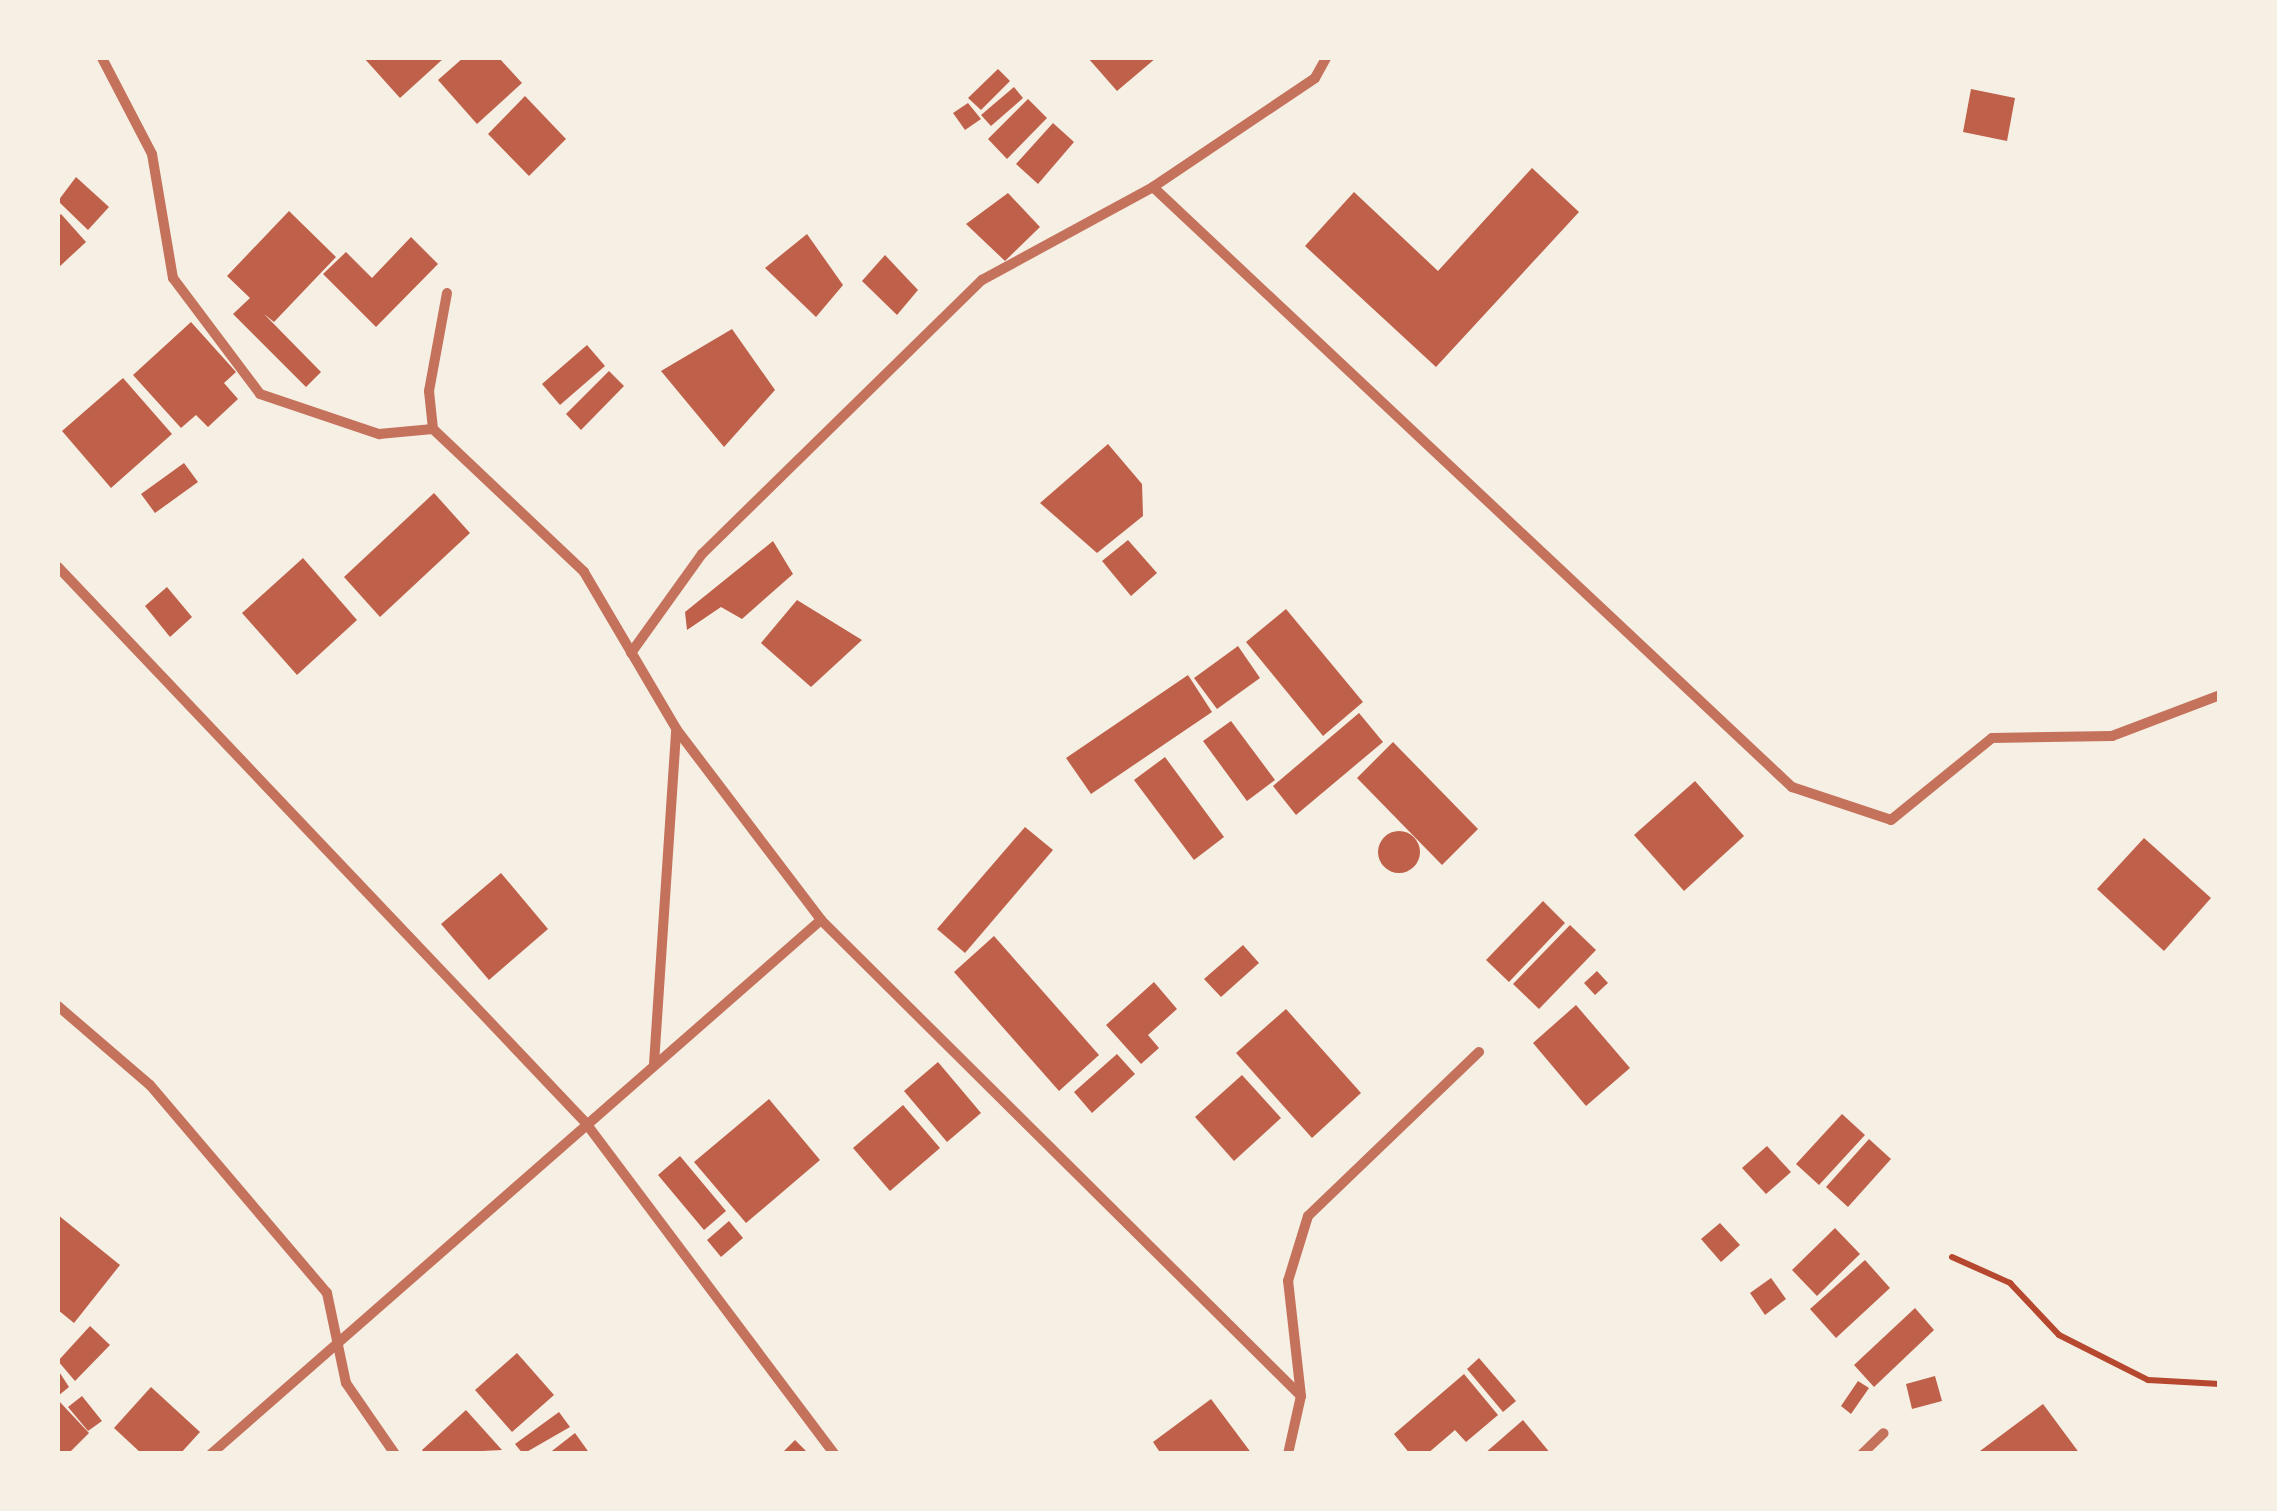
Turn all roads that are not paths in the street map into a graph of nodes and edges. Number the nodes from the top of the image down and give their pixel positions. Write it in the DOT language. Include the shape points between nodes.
graph roads {
  1 [pos="102,58"];
  2 [pos="1326,58"];
  3 [pos="1154,187"];
  4 [pos="447,293"];
  5 [pos="434,430"];
  6 [pos="58,567"];
  7 [pos="631,652"];
  8 [pos="2220,695"];
  9 [pos="676,730"];
  10 [pos="821,920"];
  11 [pos="58,1006"];
  12 [pos="1478,1052"];
  13 [pos="654,1064"];
  14 [pos="585,1122"];
  15 [pos="343,1338"];
  16 [pos="1302,1396"];
  17 [pos="1884,1433"];
  18 [pos="212,1454"];
  19 [pos="395,1454"];
  20 [pos="834,1454"];
  21 [pos="1288,1454"];
  22 [pos="1862,1454"];
  1 -- 5 [label="street" via="152,154 173,278 260,394 378,434"];
  2 -- 3 [label="street" via="1315,78"];
  3 -- 7 [label="street" via="982,280 702,554"];
  3 -- 8 [label="street" via="1792,787 1891,820 1992,738 2112,736"];
  4 -- 5 [label="street" via="430,391"];
  5 -- 7 [label="street" via="584,572"];
  6 -- 14 [label="street"];
  7 -- 9 [label="street"];
  9 -- 10 [label="street"];
  9 -- 13 [label="street"];
  10 -- 13 [label="street"];
  10 -- 16 [label="street"];
  11 -- 15 [label="street" via="162,1100 327,1293"];
  12 -- 16 [label="street" via="1308,1216 1288,1282"];
  13 -- 14 [label="street"];
  14 -- 15 [label="street"];
  14 -- 20 [label="street"];
  15 -- 18 [label="street"];
  15 -- 19 [label="street" via="346,1383"];
  16 -- 21 [label="street"];
  17 -- 22 [label="street"];
}
